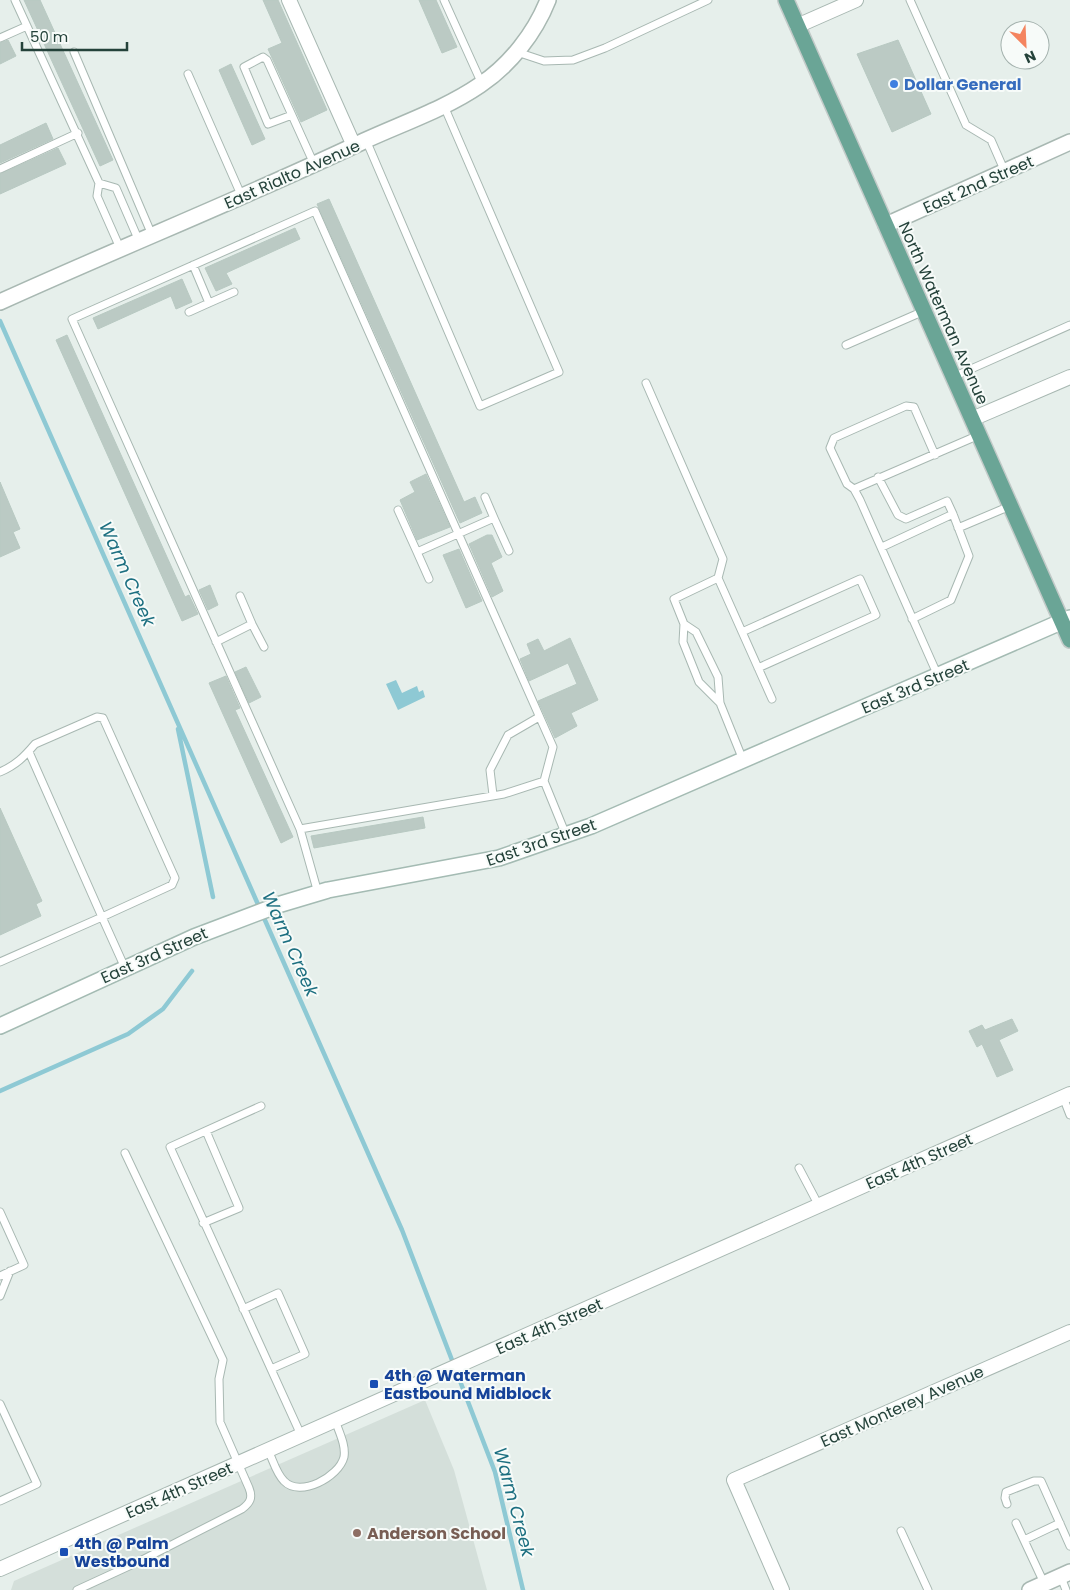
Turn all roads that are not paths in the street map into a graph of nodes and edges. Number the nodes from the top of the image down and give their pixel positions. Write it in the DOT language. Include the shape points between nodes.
graph roads {
  1 [pos="15,0"];
  2 [pos="288,0"];
  3 [pos="444,0"];
  4 [pos="548,0"];
  5 [pos="708,0"];
  6 [pos="786,0"];
  7 [pos="856,0"];
  8 [pos="910,0"];
  9 [pos="27,26"];
  10 [pos="797,26"];
  11 [pos="0,38"];
  12 [pos="74,52"];
  13 [pos="517,52"];
  14 [pos="188,74"];
  15 [pos="482,84"];
  16 [pos="444,106"];
  17 [pos="292,115"];
  18 [pos="78,133"];
  19 [pos="1070,142"];
  20 [pos="360,143"];
  21 [pos="314,164"];
  22 [pos="0,169"];
  23 [pos="1005,172"];
  24 [pos="100,183"];
  25 [pos="242,197"];
  26 [pos="886,226"];
  27 [pos="145,238"];
  28 [pos="120,248"];
  29 [pos="193,265"];
  30 [pos="234,292"];
  31 [pos="0,302"];
  32 [pos="210,303"];
  33 [pos="189,312"];
  34 [pos="924,312"];
  35 [pos="1070,325"];
  36 [pos="846,345"];
  37 [pos="954,377"];
  38 [pos="1070,377"];
  39 [pos="646,383"];
  40 [pos="972,419"];
  41 [pos="979,435"];
  42 [pos="935,455"];
  43 [pos="878,476"];
  44 [pos="854,489"];
  45 [pos="485,497"];
  46 [pos="1011,506"];
  47 [pos="398,510"];
  48 [pos="953,514"];
  49 [pos="494,518"];
  50 [pos="958,528"];
  51 [pos="458,534"];
  52 [pos="882,547"];
  53 [pos="510,551"];
  54 [pos="417,552"];
  55 [pos="718,578"];
  56 [pos="429,579"];
  57 [pos="240,596"];
  58 [pos="912,619"];
  59 [pos="1066,620"];
  60 [pos="252,624"];
  61 [pos="684,624"];
  62 [pos="742,632"];
  63 [pos="1070,640"];
  64 [pos="216,642"];
  65 [pos="264,647"];
  66 [pos="758,668"];
  67 [pos="938,676"];
  68 [pos="772,699"];
  69 [pos="720,703"];
  70 [pos="539,717"];
  71 [pos="28,752"];
  72 [pos="744,760"];
  73 [pos="0,772"];
  74 [pos="544,781"];
  75 [pos="494,795"];
  76 [pos="300,829"];
  77 [pos="566,836"];
  78 [pos="318,893"];
  79 [pos="102,917"];
  80 [pos="0,962"];
  81 [pos="125,968"];
  82 [pos="0,1026"];
  83 [pos="1066,1096"];
  84 [pos="261,1106"];
  85 [pos="1070,1115"];
  86 [pos="206,1131"];
  87 [pos="125,1153"];
  88 [pos="799,1168"];
  89 [pos="819,1206"];
  90 [pos="0,1212"];
  91 [pos="204,1223"];
  92 [pos="10,1271"];
  93 [pos="0,1276"];
  94 [pos="0,1296"];
  95 [pos="243,1309"];
  96 [pos="1070,1332"];
  97 [pos="271,1369"];
  98 [pos="0,1404"];
  99 [pos="2,1412"];
  100 [pos="335,1420"];
  101 [pos="301,1435"];
  102 [pos="268,1450"];
  103 [pos="237,1464"];
  104 [pos="0,1501"];
  105 [pos="1007,1504"];
  106 [pos="1016,1523"];
  107 [pos="1060,1523"];
  108 [pos="901,1531"];
  109 [pos="1024,1540"];
  110 [pos="1070,1546"];
  111 [pos="0,1569"];
  112 [pos="1066,1580"];
  113 [pos="1037,1587"];
  114 [pos="78,1590"];
  115 [pos="782,1590"];
  116 [pos="928,1590"];
  1 -- 9 [label="lane"];
  2 -- 20 [label="street"];
  3 -- 15 [label="lane"];
  4 -- 13 [label="main road, East Rialto Avenue"];
  5 -- 13 [label="lane" via="573,60 544,61"];
  6 -- 10 [label="main road, North Waterman Avenue"];
  7 -- 10 [label="street"];
  8 -- 23 [label="lane" via="966,125 991,140"];
  9 -- 11 [label="lane"];
  9 -- 18 [label="lane"];
  10 -- 26 [label="main road, North Waterman Avenue"];
  12 -- 27 [label="lane"];
  13 -- 15 [label="main road, East Rialto Avenue"];
  14 -- 25 [label="lane"];
  15 -- 16 [label="main road, East Rialto Avenue"];
  16 -- 20 [label="main road, East Rialto Avenue"];
  16 -- 20 [label="lane" via="559,372 480,406"];
  17 -- 17 [label="lane" via="266,58 244,67 268,124"];
  17 -- 21 [label="lane"];
  18 -- 22 [label="lane"];
  18 -- 24 [label="lane"];
  19 -- 23 [label="main road, East 2nd Street"];
  20 -- 21 [label="main road, East Rialto Avenue"];
  21 -- 25 [label="main road, East Rialto Avenue"];
  23 -- 26 [label="main road, East 2nd Street"];
  24 -- 27 [label="lane" via="116,188"];
  24 -- 28 [label="lane" via="97,196"];
  25 -- 27 [label="main road, East Rialto Avenue"];
  26 -- 34 [label="main road, North Waterman Avenue"];
  27 -- 28 [label="main road, East Rialto Avenue"];
  28 -- 31 [label="main road, East Rialto Avenue"];
  29 -- 32 [label="lane"];
  29 -- 51 [label="lane" via="314,210"];
  29 -- 64 [label="lane" via="72,319"];
  30 -- 32 [label="lane"];
  32 -- 33 [label="lane"];
  34 -- 36 [label="lane"];
  34 -- 37 [label="main road, North Waterman Avenue"];
  35 -- 37 [label="lane"];
  37 -- 40 [label="main road, North Waterman Avenue"];
  38 -- 40 [label="street"];
  39 -- 55 [label="lane" via="723,559"];
  40 -- 41 [label="main road, North Waterman Avenue"];
  41 -- 42 [label="lane"];
  41 -- 46 [label="main road, North Waterman Avenue"];
  42 -- 43 [label="lane"];
  42 -- 44 [label="lane" via="914,407 906,406 834,438 830,448 847,484"];
  43 -- 44 [label="lane"];
  43 -- 48 [label="lane" via="898,515 906,519 947,501"];
  44 -- 52 [label="lane"];
  45 -- 49 [label="lane"];
  46 -- 50 [label="lane"];
  46 -- 59 [label="main road, North Waterman Avenue"];
  47 -- 54 [label="lane"];
  48 -- 50 [label="lane"];
  48 -- 52 [label="lane"];
  49 -- 51 [label="lane"];
  49 -- 53 [label="lane"];
  50 -- 58 [label="lane" via="969,556 951,600"];
  51 -- 54 [label="lane"];
  51 -- 70 [label="lane"];
  52 -- 58 [label="lane"];
  54 -- 56 [label="lane"];
  55 -- 61 [label="lane" via="674,599"];
  55 -- 62 [label="lane"];
  57 -- 60 [label="lane"];
  58 -- 67 [label="lane"];
  59 -- 63 [label="main road, North Waterman Avenue"];
  59 -- 67 [label="main road, East 3rd Street"];
  60 -- 64 [label="lane"];
  60 -- 65 [label="lane"];
  61 -- 69 [label="lane" via="696,632 718,677"];
  61 -- 69 [label="lane" via="683,642 699,682"];
  62 -- 66 [label="lane"];
  62 -- 66 [label="lane" via="860,579 876,615"];
  64 -- 76 [label="lane"];
  66 -- 68 [label="lane"];
  67 -- 72 [label="main road, East 3rd Street"];
  69 -- 72 [label="lane"];
  70 -- 74 [label="lane" via="553,748"];
  70 -- 75 [label="lane" via="508,735 490,770"];
  71 -- 73 [label="lane" via="17,765"];
  71 -- 79 [label="lane"];
  71 -- 79 [label="lane" via="35,744 97,717 103,718 175,878 172,885"];
  72 -- 77 [label="main road, East 3rd Street"];
  74 -- 75 [label="lane"];
  74 -- 77 [label="lane"];
  75 -- 76 [label="lane"];
  76 -- 78 [label="lane"];
  77 -- 78 [label="main road, East 3rd Street" via="499,858"];
  78 -- 81 [label="main road, East 3rd Street" via="239,918"];
  79 -- 80 [label="lane"];
  79 -- 81 [label="lane"];
  81 -- 82 [label="main road, East 3rd Street"];
  83 -- 85 [label="lane"];
  83 -- 89 [label="street, East 4th Street"];
  84 -- 86 [label="lane"];
  86 -- 91 [label="lane" via="239,1208"];
  86 -- 91 [label="lane" via="170,1147"];
  87 -- 103 [label="lane" via="223,1360 219,1379 220,1422"];
  88 -- 89 [label="lane"];
  89 -- 100 [label="street, East 4th Street"];
  90 -- 92 [label="lane" via="24,1265"];
  91 -- 95 [label="lane"];
  92 -- 93 [label="lane"];
  92 -- 94 [label="lane"];
  95 -- 97 [label="lane"];
  95 -- 97 [label="lane" via="278,1293 305,1354"];
  96 -- 115 [label="street, East Monterey Avenue" via="734,1480"];
  97 -- 101 [label="lane"];
  98 -- 99 [label="lane"];
  99 -- 104 [label="lane" via="37,1484"];
  100 -- 101 [label="street, East 4th Street"];
  100 -- 102 [label="lane" via="344,1456 338,1469 324,1481 301,1486 286,1483"];
  101 -- 102 [label="street, East 4th Street"];
  102 -- 103 [label="street, East 4th Street"];
  103 -- 111 [label="street, East 4th Street"];
  103 -- 114 [label="lane" via="251,1493 249,1503 242,1509"];
  105 -- 107 [label="lane" via="1006,1492 1041,1481"];
  106 -- 109 [label="lane"];
  107 -- 109 [label="lane"];
  107 -- 110 [label="lane"];
  108 -- 116 [label="lane"];
  109 -- 113 [label="lane"];
  112 -- 113 [label="main road"];
}
